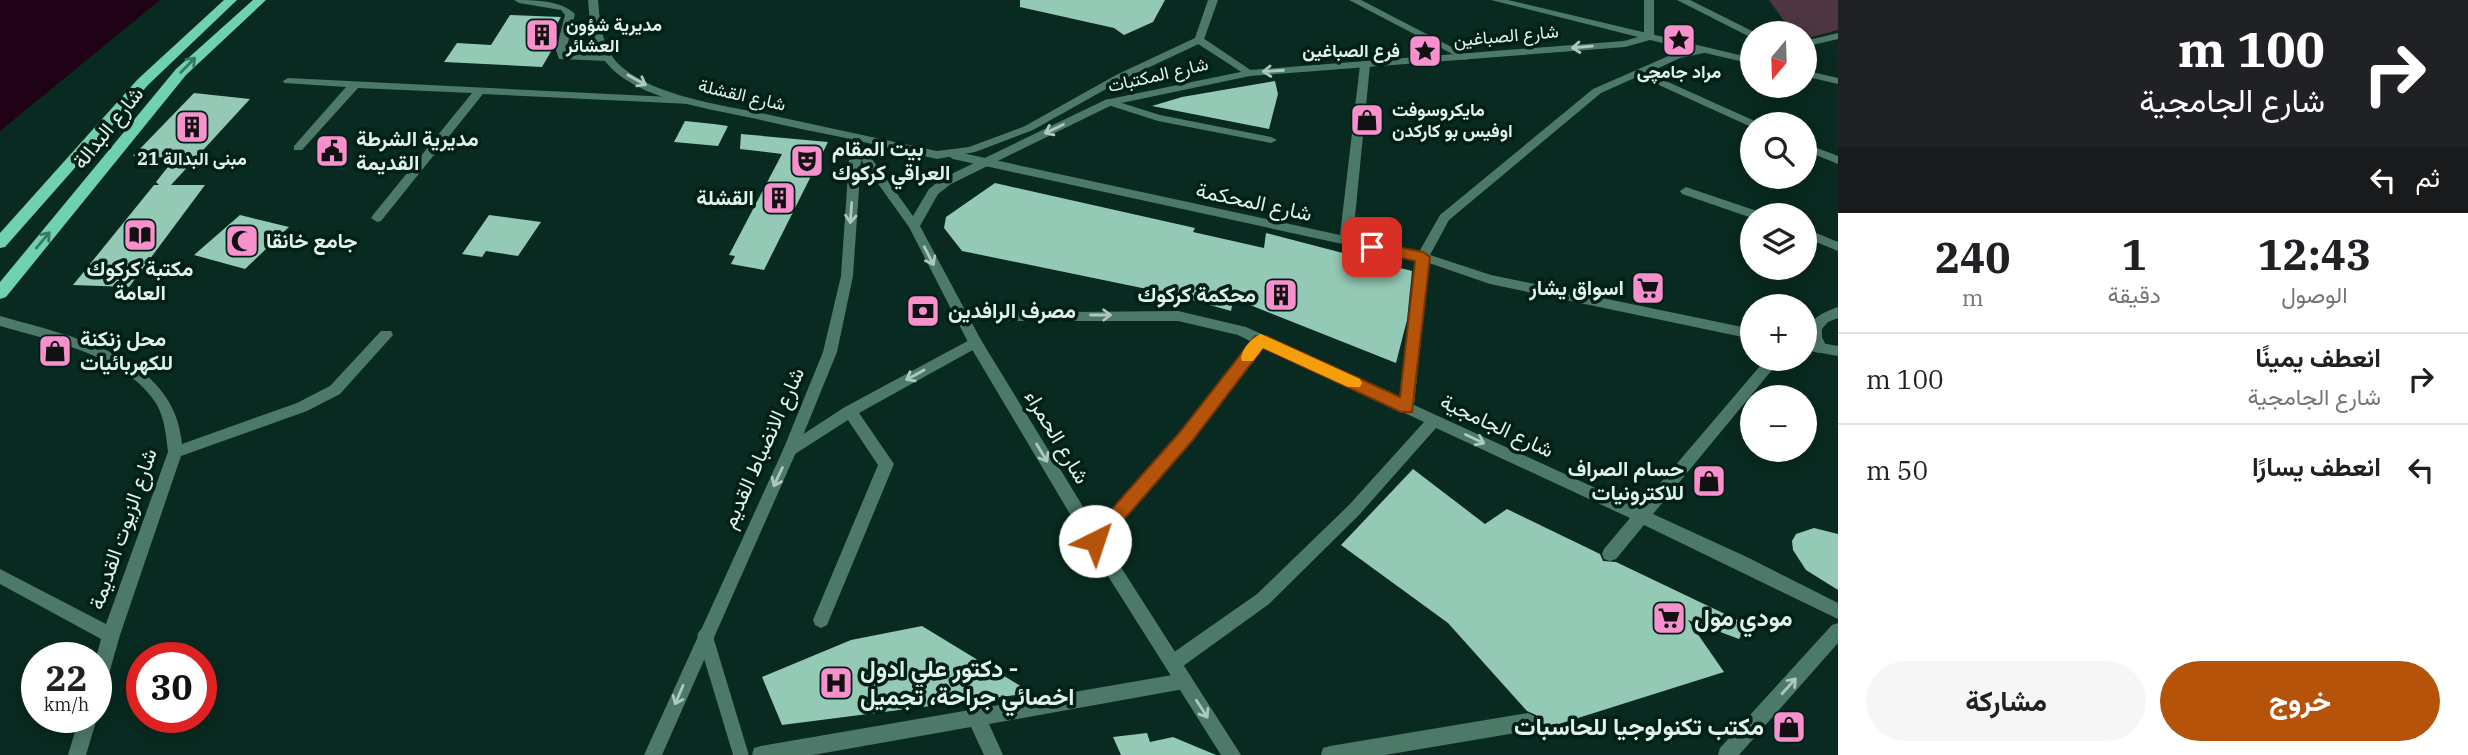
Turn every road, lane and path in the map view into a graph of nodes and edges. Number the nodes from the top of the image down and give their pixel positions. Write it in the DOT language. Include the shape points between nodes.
graph roads {
  1 [pos="231,0"];
  2 [pos="260,0"];
  3 [pos="519,0"];
  4 [pos="593,0"];
  5 [pos="1213,0"];
  6 [pos="1354,0"];
  7 [pos="1496,0"];
  8 [pos="1649,0"];
  9 [pos="1682,0"];
  10 [pos="1740,28"];
  11 [pos="1838,36"];
  12 [pos="1649,37"];
  13 [pos="1199,40"];
  14 [pos="1817,41"];
  15 [pos="1705,50"];
  16 [pos="1466,57"];
  17 [pos="608,58"];
  18 [pos="1740,58"];
  19 [pos="1365,65"];
  20 [pos="1817,72"];
  21 [pos="1250,73"];
  22 [pos="1640,73"];
  23 [pos="1838,74"];
  24 [pos="1817,75"];
  25 [pos="288,81"];
  26 [pos="1838,81"];
  27 [pos="355,84"];
  28 [pos="481,89"];
  29 [pos="690,101"];
  30 [pos="1109,102"];
  31 [pos="1740,118"];
  32 [pos="1271,140"];
  33 [pos="854,141"];
  34 [pos="298,148"];
  35 [pos="1817,151"];
  36 [pos="937,155"];
  37 [pos="953,155"];
  38 [pos="1838,160"];
  39 [pos="984,163"];
  40 [pos="1686,191"];
  41 [pos="1740,210"];
  42 [pos="377,218"];
  43 [pos="914,226"];
  44 [pos="1817,238"];
  45 [pos="1,242"];
  46 [pos="1346,242"];
  47 [pos="1838,247"];
  48 [pos="1423,257"];
  49 [pos="0,293"];
  50 [pos="1838,312"];
  51 [pos="959,316"];
  52 [pos="0,321"];
  53 [pos="1740,331"];
  54 [pos="386,335"];
  55 [pos="1261,340"];
  56 [pos="975,342"];
  57 [pos="1817,347"];
  58 [pos="1820,348"];
  59 [pos="1838,351"];
  60 [pos="1764,371"];
  61 [pos="1406,407"];
  62 [pos="849,411"];
  63 [pos="1434,420"];
  64 [pos="790,450"];
  65 [pos="175,452"];
  66 [pos="1643,517"];
  67 [pos="1095,541"];
  68 [pos="1610,554"];
  69 [pos="0,576"];
  70 [pos="1838,611"];
  71 [pos="821,620"];
  72 [pos="1838,631"];
  73 [pos="111,635"];
  74 [pos="705,635"];
  75 [pos="109,642"];
  76 [pos="1173,663"];
  77 [pos="1184,681"];
  78 [pos="976,718"];
  79 [pos="1528,722"];
  80 [pos="84,733"];
  81 [pos="77,755"];
  82 [pos="653,755"];
  83 [pos="741,755"];
  84 [pos="761,755"];
  85 [pos="994,755"];
  86 [pos="1232,755"];
  87 [pos="1331,755"];
  88 [pos="1727,755"];
  1 -- 45 [label="main road, شارع البدالة" via="143,82"];
  49 -- 2 [label="main road, شارع البدالة, one-way" via="181,72"];
  3 -- 17 [label="street" via="564,8 570,14 563,57"];
  4 -- 17 [label="street, شارع القشلة" via="595,30"];
  5 -- 13 [label="street, شارع المكتبات"];
  6 -- 16 [label="street"];
  7 -- 12 [label="street"];
  8 -- 12 [label="street"];
  9 -- 10 [label="street"];
  11 -- 14 [label="street"];
  12 -- 15 [label="street"];
  12 -- 16 [label="street, شارع الصباغين, one-way" via="1625,44"];
  13 -- 21 [label="street"];
  13 -- 37 [label="street, شارع المكتبات" via="1029,128"];
  15 -- 18 [label="street"];
  15 -- 22 [label="street" via="1677,56"];
  16 -- 19 [label="street, شارع الصباغين"];
  17 -- 29 [label="street, شارع القشلة, one-way" via="643,85"];
  19 -- 21 [label="street, شارع المكتبات, one-way"];
  19 -- 46 [label="street"];
  20 -- 23 [label="street"];
  21 -- 30 [label="street, شارع المكتبات"];
  22 -- 31 [label="street"];
  22 -- 48 [label="street" via="1597,91 1444,218"];
  24 -- 26 [label="street"];
  25 -- 27 [label="street"];
  27 -- 28 [label="street"];
  27 -- 34 [label="street"];
  28 -- 29 [label="street"];
  28 -- 42 [label="street"];
  29 -- 33 [label="street, شارع القشلة"];
  30 -- 32 [label="street" via="1158,118"];
  30 -- 39 [label="street, شارع المكتبات, one-way"];
  33 -- 36 [label="street, شارع القشلة"];
  33 -- 43 [label="street, شارع الحمراء"];
  33 -- 64 [label="street, شارع الانضباط القديم, one-way" via="847,276 830,352"];
  35 -- 38 [label="street"];
  36 -- 37 [label="street, شارع المكتبات"];
  37 -- 39 [label="street, شارع المحكمة"];
  39 -- 43 [label="street, شارع المكتبات" via="933,192"];
  39 -- 46 [label="street, شارع المحكمة"];
  40 -- 41 [label="street"];
  43 -- 51 [label="street, شارع الحمراء, one-way"];
  44 -- 47 [label="street"];
  46 -- 48 [label="street, شارع المحكمة"];
  48 -- 53 [label="street, شارع المحكمة" via="1490,279"];
  48 -- 61 [label="street"];
  50 -- 58 [label="street" via="1815,328"];
  51 -- 55 [label="street, شارع الجامجية, one-way" via="1178,316 1220,324"];
  51 -- 56 [label="street, شارع الحمراء"];
  52 -- 65 [label="street, شارع الزيوت القديمة" via="78,344 129,367 158,396 172,423"];
  54 -- 65 [label="street" via="335,390 302,407"];
  55 -- 61 [label="street, شارع الجامجية"];
  55 -- 67 [label="street"];
  56 -- 62 [label="street, one-way"];
  56 -- 67 [label="street, شارع الحمراء, one-way"];
  57 -- 58 [label="street"];
  58 -- 59 [label="street"];
  60 -- 66 [label="street"];
  61 -- 63 [label="street, شارع الجامجية"];
  62 -- 64 [label="street"];
  62 -- 71 [label="street" via="886,464"];
  63 -- 66 [label="street, شارع الجامجية, one-way"];
  63 -- 76 [label="street" via="1353,510 1263,599"];
  64 -- 74 [label="street, شارع الانضباط القديم, one-way"];
  65 -- 73 [label="street, شارع الزيوت القديمة"];
  66 -- 68 [label="street"];
  66 -- 70 [label="street, شارع الجامجية"];
  67 -- 76 [label="street, شارع الحمراء"];
  69 -- 73 [label="street"];
  88 -- 72 [label="street, one-way"];
  73 -- 75 [label="street, شارع الزيوت القديمة"];
  74 -- 82 [label="street, شارع الانضباط القديم, one-way"];
  74 -- 83 [label="street"];
  76 -- 77 [label="street, شارع الحمراء"];
  77 -- 78 [label="street"];
  77 -- 86 [label="street, شارع الحمراء, one-way"];
  78 -- 84 [label="street"];
  78 -- 85 [label="street"];
  79 -- 87 [label="street"];
  80 -- 81 [label="street"];
}
